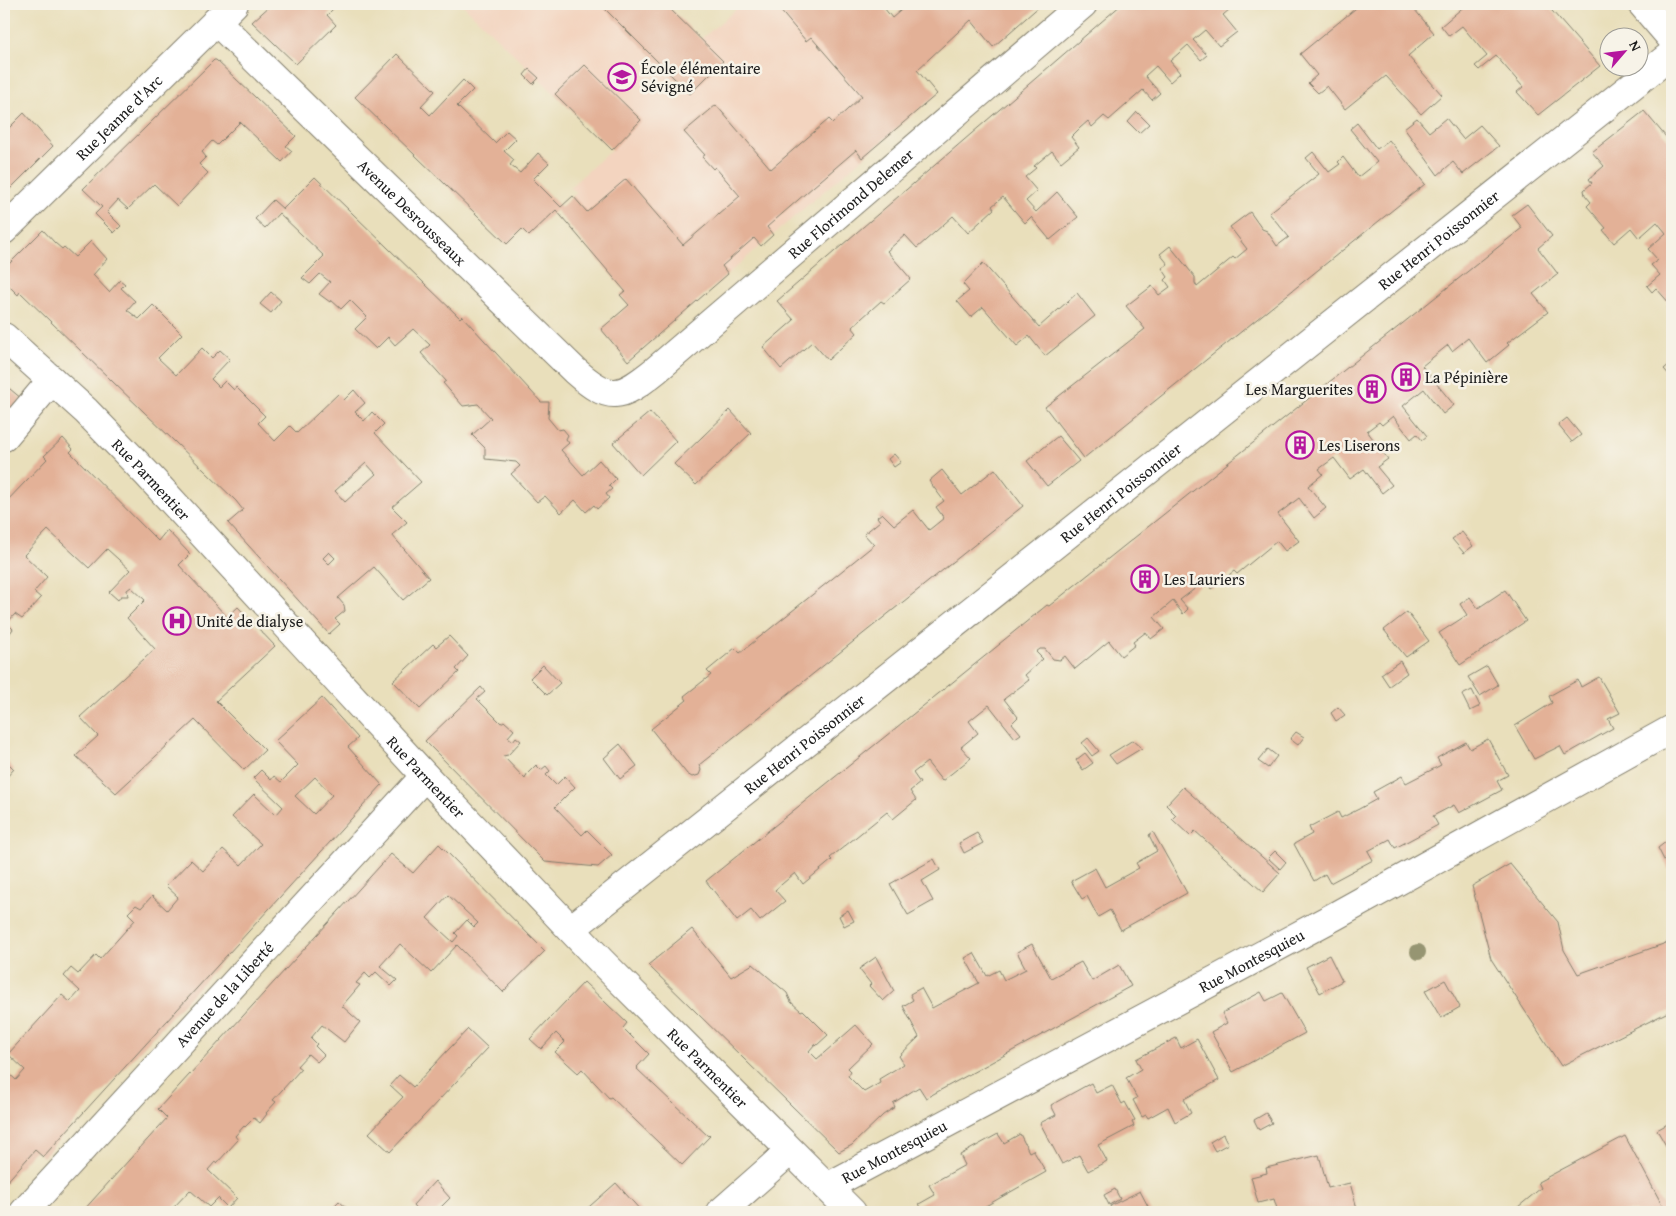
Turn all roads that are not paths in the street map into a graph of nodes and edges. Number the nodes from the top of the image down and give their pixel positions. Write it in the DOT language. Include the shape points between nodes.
graph roads {
  1 [pos="1083,4"];
  2 [pos="1642,4"];
  3 [pos="225,12"];
  4 [pos="1672,39"];
  5 [pos="1672,54"];
  6 [pos="4,230"];
  7 [pos="4,337"];
  8 [pos="52,380"];
  9 [pos="613,395"];
  10 [pos="4,437"];
  11 [pos="1672,729"];
  12 [pos="425,776"];
  13 [pos="571,929"];
  14 [pos="790,1151"];
  15 [pos="827,1187"];
  16 [pos="24,1212"];
  17 [pos="722,1212"];
  18 [pos="852,1212"];
  1 -- 9 [label="street, Rue Florimond Delemer" via="656,370 626,391"];
  2 -- 4 [label="street"];
  3 -- 6 [label="street, Rue Jeanne d'Arc"];
  3 -- 9 [label="street, Avenue Desrousseaux" via="575,371 599,390"];
  5 -- 13 [label="street, Rue Henri Poissonnier"];
  7 -- 8 [label="street, Rue Parmentier"];
  8 -- 10 [label="street"];
  8 -- 12 [label="street, Rue Parmentier" via="147,474"];
  11 -- 15 [label="street, Rue Montesquieu" via="1326,921"];
  12 -- 13 [label="street, Rue Parmentier"];
  12 -- 16 [label="street, Avenue de la Liberté"];
  13 -- 14 [label="street, Rue Parmentier"];
  14 -- 15 [label="street, Rue Parmentier"];
  14 -- 17 [label="street"];
  15 -- 18 [label="street, Rue Parmentier"];
}
